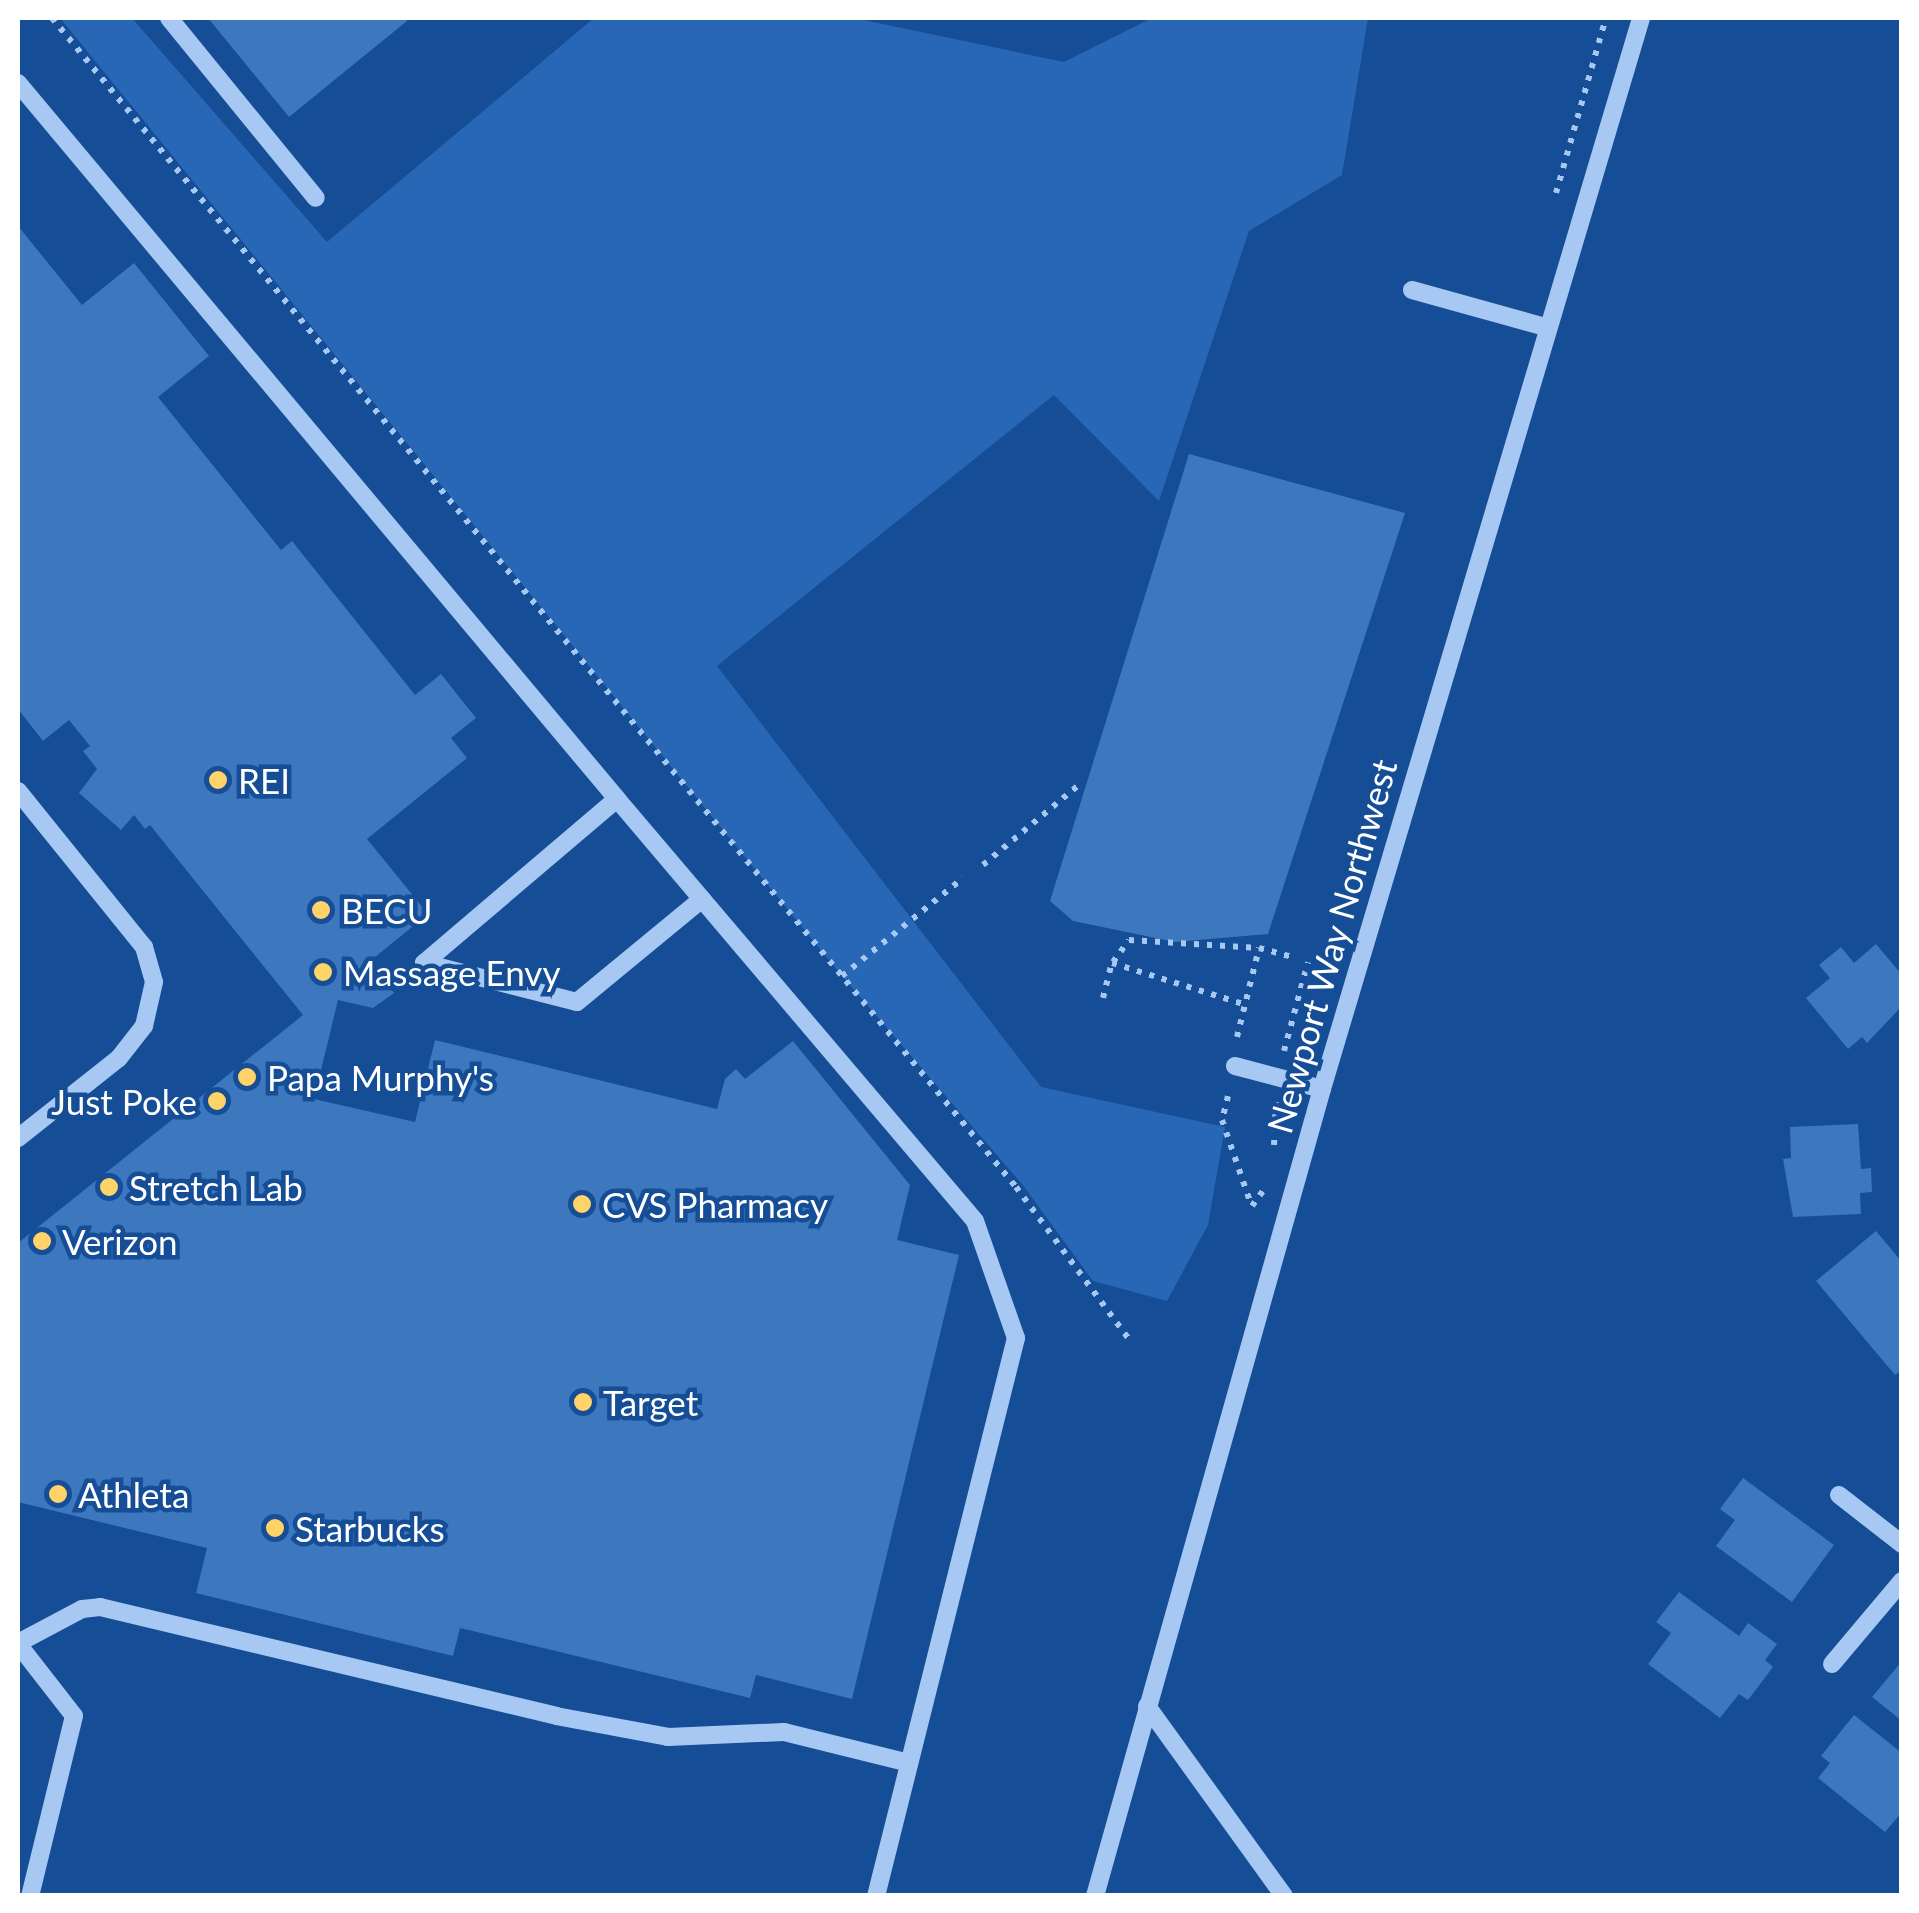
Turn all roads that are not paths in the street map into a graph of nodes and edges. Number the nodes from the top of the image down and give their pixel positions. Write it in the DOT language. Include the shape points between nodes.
graph roads {
  1 [pos="169,18"];
  2 [pos="1641,18"];
  3 [pos="18,83"];
  4 [pos="316,198"];
  5 [pos="1412,290"];
  6 [pos="1545,326"];
  7 [pos="18,791"];
  8 [pos="616,799"];
  9 [pos="702,899"];
  10 [pos="1235,1066"];
  11 [pos="1322,1089"];
  12 [pos="18,1138"];
  13 [pos="1839,1494"];
  14 [pos="1902,1544"];
  15 [pos="1902,1582"];
  16 [pos="18,1643"];
  17 [pos="1832,1664"];
  18 [pos="1147,1706"];
  19 [pos="909,1763"];
  20 [pos="30,1896"];
  21 [pos="876,1896"];
  22 [pos="1094,1896"];
  23 [pos="1284,1896"];
  1 -- 4 [label="street"];
  2 -- 6 [label="street, Newport Way Northwest"];
  3 -- 8 [label="street"];
  5 -- 6 [label="street"];
  6 -- 11 [label="street, Newport Way Northwest"];
  7 -- 12 [label="street" via="144,947 154,982 144,1026 119,1058"];
  8 -- 9 [label="street"];
  8 -- 9 [label="street" via="424,963 577,1002"];
  9 -- 19 [label="street" via="975,1221 1016,1338"];
  10 -- 11 [label="street"];
  11 -- 18 [label="street, Newport Way Northwest"];
  13 -- 14 [label="street"];
  15 -- 17 [label="street"];
  16 -- 19 [label="street" via="82,1609 100,1608 556,1716 668,1737 784,1732"];
  16 -- 20 [label="street" via="74,1716"];
  18 -- 22 [label="street, Newport Way Northwest"];
  18 -- 23 [label="street" via="1234,1817"];
  19 -- 21 [label="street"];
}
